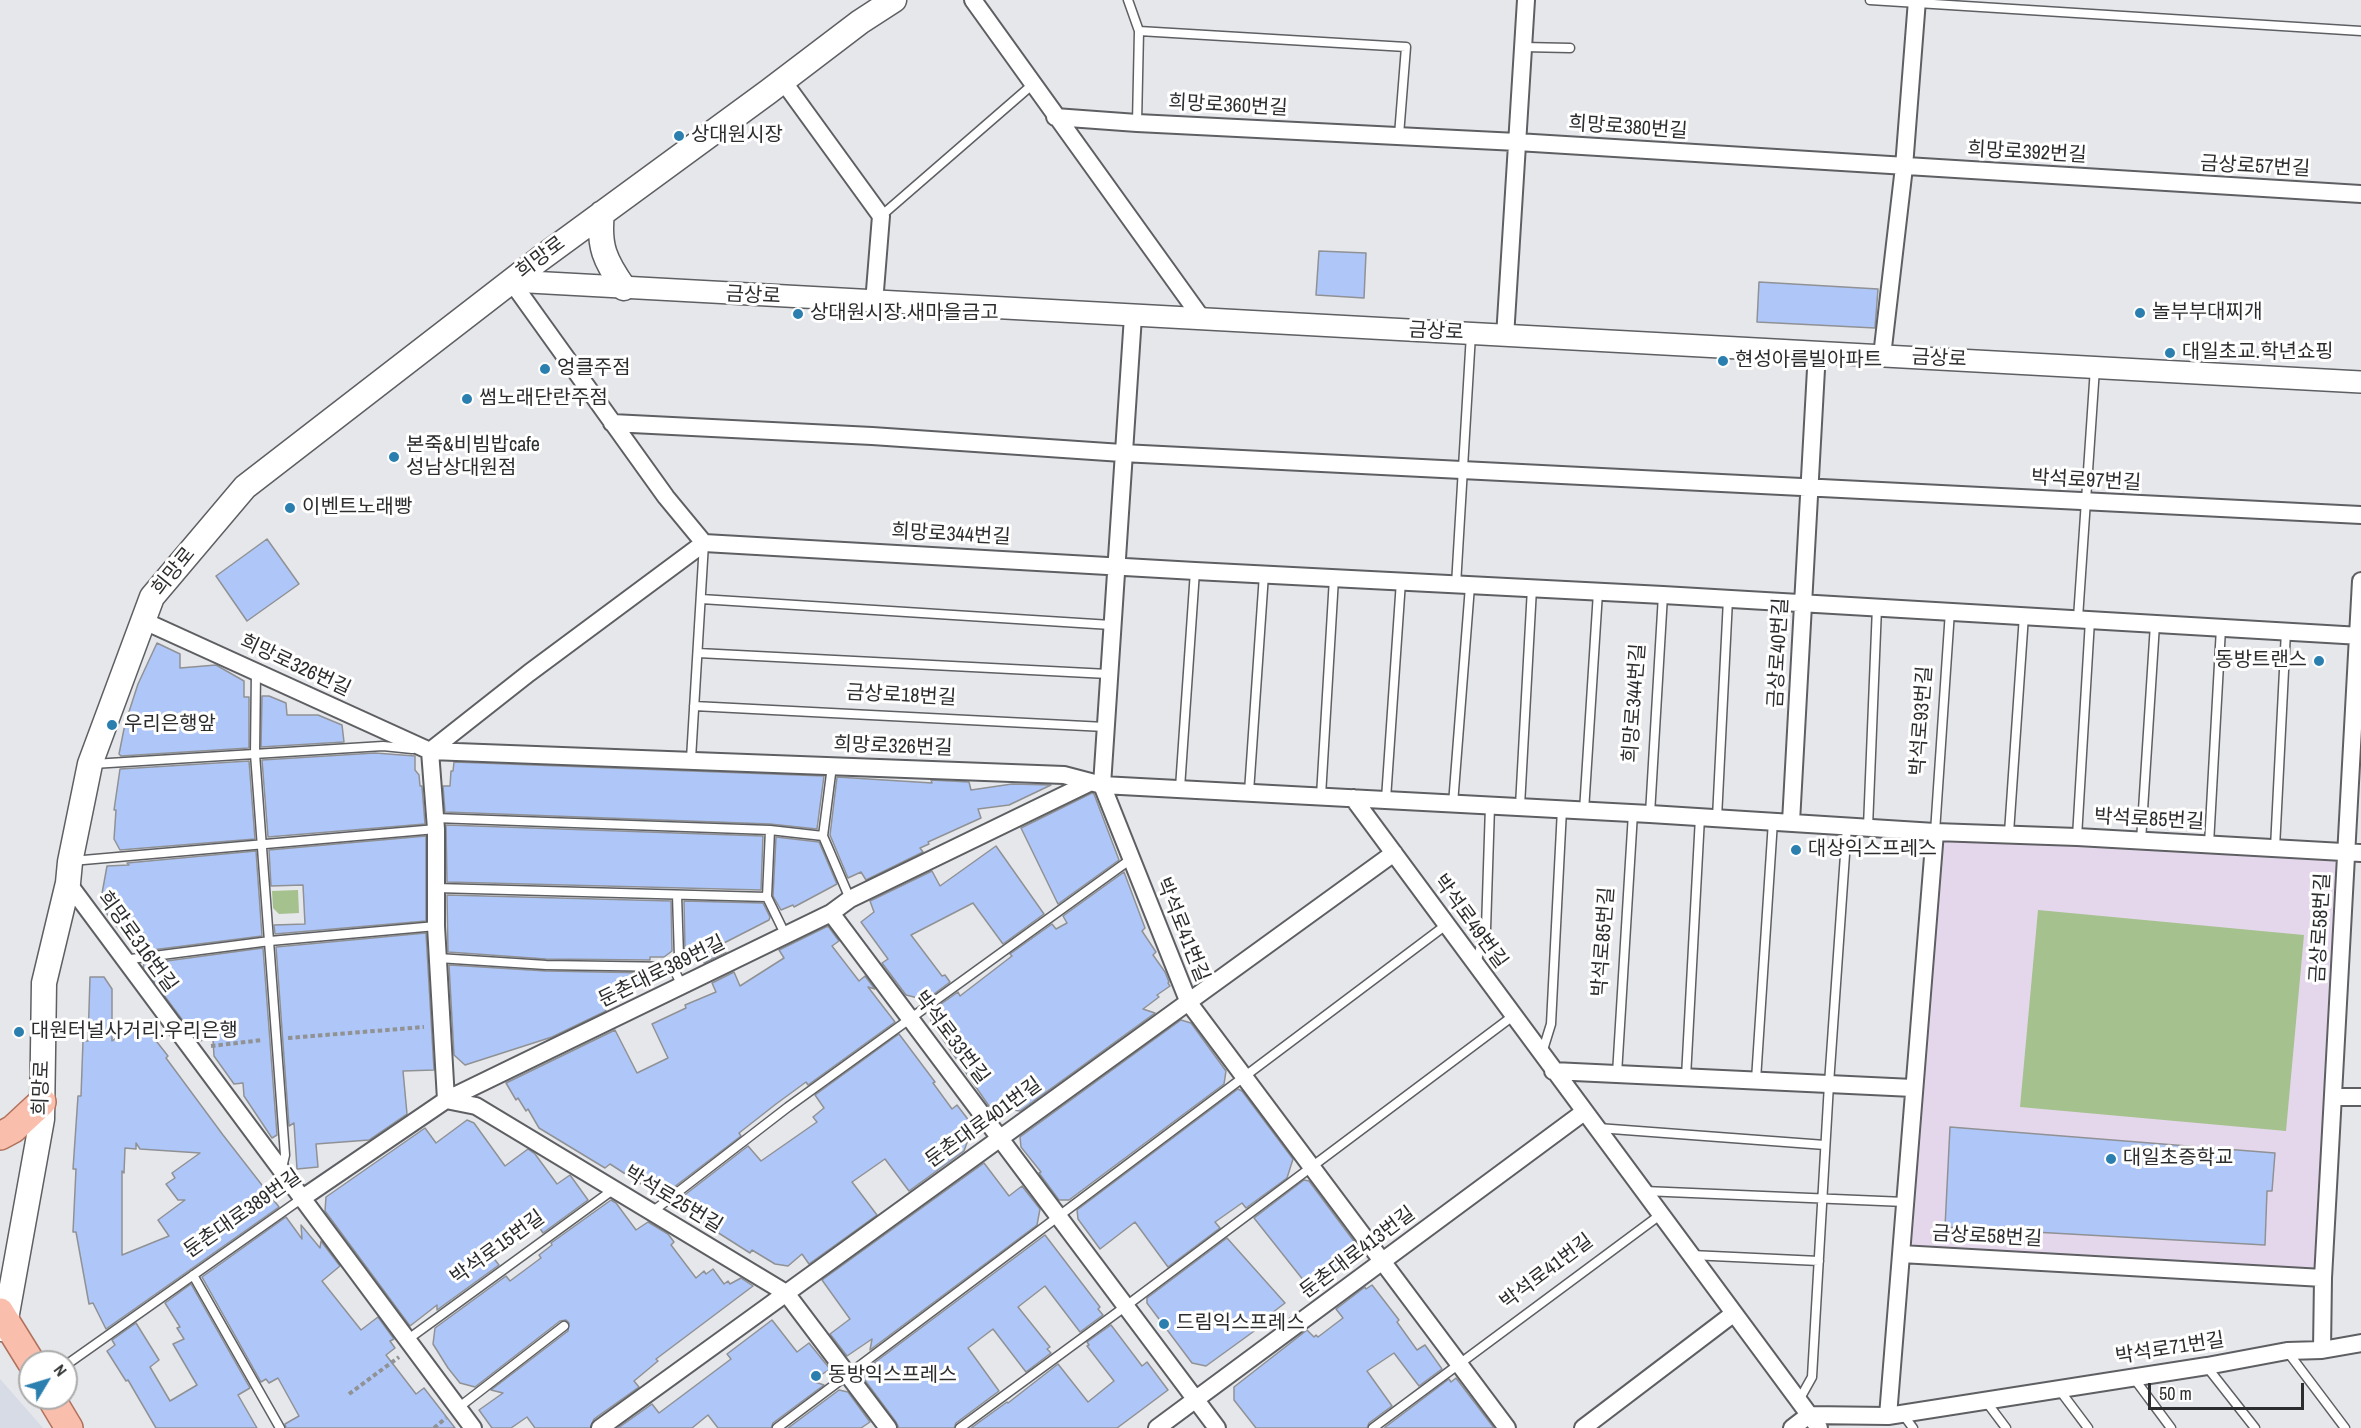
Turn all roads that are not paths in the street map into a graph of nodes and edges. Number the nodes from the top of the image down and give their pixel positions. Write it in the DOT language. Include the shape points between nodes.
graph roads {
  1 [pos="894,0"];
  2 [pos="972,0"];
  3 [pos="1128,0"];
  4 [pos="1526,0"];
  5 [pos="1870,0"];
  6 [pos="1917,1"];
  7 [pos="1139,31"];
  8 [pos="2361,31"];
  9 [pos="1522,46"];
  10 [pos="1570,48"];
  11 [pos="783,81"];
  12 [pos="1032,85"];
  13 [pos="1055,117"];
  14 [pos="1137,123"];
  15 [pos="1399,135"];
  16 [pos="1517,142"];
  17 [pos="1736,156"];
  18 [pos="1904,167"];
  19 [pos="2147,182"];
  20 [pos="2361,194"];
  21 [pos="602,213"];
  22 [pos="880,216"];
  23 [pos="511,281"];
  24 [pos="624,288"];
  25 [pos="874,303"];
  26 [pos="1133,316"];
  27 [pos="1203,320"];
  28 [pos="1471,334"];
  29 [pos="1505,336"];
  30 [pos="1816,351"];
  31 [pos="1882,356"];
  32 [pos="2095,368"];
  33 [pos="2361,382"];
  34 [pos="612,423"];
  35 [pos="1122,453"];
  36 [pos="1464,470"];
  37 [pos="1808,487"];
  38 [pos="2087,502"];
  39 [pos="2361,515"];
  40 [pos="704,543"];
  41 [pos="1115,565"];
  42 [pos="1195,571"];
  43 [pos="1264,573"];
  44 [pos="1334,577"];
  45 [pos="1401,581"];
  46 [pos="2361,581"];
  47 [pos="1463,585"];
  48 [pos="1532,588"];
  49 [pos="1598,592"];
  50 [pos="1663,595"];
  51 [pos="701,599"];
  52 [pos="1728,599"];
  53 [pos="1804,603"];
  54 [pos="1877,607"];
  55 [pos="1950,611"];
  56 [pos="2024,615"];
  57 [pos="2084,619"];
  58 [pos="142,620"];
  59 [pos="2155,624"];
  60 [pos="1111,625"];
  61 [pos="2221,628"];
  62 [pos="2286,631"];
  63 [pos="2359,635"];
  64 [pos="698,653"];
  65 [pos="256,671"];
  66 [pos="1108,674"];
  67 [pos="2358,692"];
  68 [pos="694,706"];
  69 [pos="1105,727"];
  70 [pos="2357,742"];
  71 [pos="430,751"];
  72 [pos="255,754"];
  73 [pos="691,759"];
  74 [pos="90,764"];
  75 [pos="832,765"];
  76 [pos="1096,784"];
  77 [pos="1180,788"];
  78 [pos="1249,792"];
  79 [pos="2355,794"];
  80 [pos="1321,796"];
  81 [pos="1353,798"];
  82 [pos="1386,799"];
  83 [pos="1453,804"];
  84 [pos="1490,806"];
  85 [pos="1520,806"];
  86 [pos="1562,809"];
  87 [pos="1584,811"];
  88 [pos="1641,813"];
  89 [pos="1700,817"];
  90 [pos="1717,818"];
  91 [pos="1773,821"];
  92 [pos="1791,822"];
  93 [pos="436,824"];
  94 [pos="1847,826"];
  95 [pos="1868,827"];
  96 [pos="770,830"];
  97 [pos="1935,832"];
  98 [pos="2009,833"];
  99 [pos="823,836"];
  100 [pos="2077,837"];
  101 [pos="2141,842"];
  102 [pos="2209,844"];
  103 [pos="262,845"];
  104 [pos="2275,848"];
  105 [pos="1394,853"];
  106 [pos="2354,853"];
  107 [pos="1131,859"];
  108 [pos="69,872"];
  109 [pos="436,892"];
  110 [pos="677,895"];
  111 [pos="767,897"];
  112 [pos="850,899"];
  113 [pos="831,913"];
  114 [pos="1446,925"];
  115 [pos="436,926"];
  116 [pos="786,936"];
  117 [pos="270,941"];
  118 [pos="438,958"];
  119 [pos="123,960"];
  120 [pos="1475,965"];
  121 [pos="673,967"];
  122 [pos="682,986"];
  123 [pos="1189,1003"];
  124 [pos="1513,1016"];
  125 [pos="911,1020"];
  126 [pos="1541,1054"];
  127 [pos="1553,1071"];
  128 [pos="1617,1074"];
  129 [pos="1686,1077"];
  130 [pos="1245,1078"];
  131 [pos="1756,1080"];
  132 [pos="1829,1084"];
  133 [pos="1913,1088"];
  134 [pos="2333,1097"];
  135 [pos="2361,1097"];
  136 [pos="446,1100"];
  137 [pos="42,1102"];
  138 [pos="1584,1112"];
  139 [pos="1596,1127"];
  140 [pos="0,1136"];
  141 [pos="999,1137"];
  142 [pos="1825,1145"];
  143 [pos="1312,1167"];
  144 [pos="281,1172"];
  145 [pos="614,1189"];
  146 [pos="1643,1191"];
  147 [pos="1822,1198"];
  148 [pos="301,1199"];
  149 [pos="1905,1202"];
  150 [pos="652,1212"];
  151 [pos="1660,1215"];
  152 [pos="1060,1217"];
  153 [pos="1901,1254"];
  154 [pos="1690,1255"];
  155 [pos="1382,1260"];
  156 [pos="1819,1261"];
  157 [pos="193,1275"];
  158 [pos="2322,1278"];
  159 [pos="786,1293"];
  160 [pos="1126,1306"];
  161 [pos="1733,1314"];
  162 [pos="1,1321"];
  163 [pos="564,1326"];
  164 [pos="2361,1343"];
  165 [pos="409,1344"];
  166 [pos="22,1350"];
  167 [pos="2322,1350"];
  168 [pos="2287,1351"];
  169 [pos="78,1356"];
  170 [pos="1459,1364"];
  171 [pos="2207,1366"];
  172 [pos="848,1375"];
  173 [pos="2132,1377"];
  174 [pos="2058,1388"];
  175 [pos="1196,1399"];
  176 [pos="1985,1399"];
  177 [pos="458,1408"];
  178 [pos="58,1410"];
  179 [pos="1895,1414"];
  180 [pos="1809,1415"];
  181 [pos="69,1428"];
  182 [pos="280,1428"];
  183 [pos="473,1428"];
  184 [pos="600,1428"];
  185 [pos="777,1428"];
  186 [pos="888,1428"];
  187 [pos="960,1428"];
  188 [pos="1156,1428"];
  189 [pos="1217,1428"];
  190 [pos="1373,1428"];
  191 [pos="1507,1428"];
  192 [pos="1583,1428"];
  193 [pos="1792,1428"];
  194 [pos="1913,1428"];
  195 [pos="2006,1428"];
  196 [pos="2088,1428"];
  197 [pos="2171,1428"];
  198 [pos="2255,1428"];
  199 [pos="2345,1428"];
  1 -- 11 [label="main road, 희망로"];
  2 -- 12 [label="street"];
  3 -- 7 [label="lane"];
  4 -- 9 [label="street"];
  5 -- 6 [label="lane"];
  6 -- 8 [label="lane"];
  6 -- 18 [label="street"];
  7 -- 14 [label="lane"];
  7 -- 15 [label="lane" via="1406,47"];
  9 -- 10 [label="lane"];
  9 -- 16 [label="street"];
  11 -- 21 [label="main road, 희망로"];
  11 -- 22 [label="street"];
  12 -- 13 [label="street"];
  12 -- 22 [label="lane"];
  13 -- 14 [label="street, 희망로360번길"];
  13 -- 27 [label="street"];
  14 -- 15 [label="street, 희망로360번길"];
  15 -- 16 [label="street, 희망로380번길"];
  16 -- 17 [label="street, 희망로380번길"];
  16 -- 29 [label="street"];
  17 -- 18 [label="street, 희망로392번길"];
  18 -- 19 [label="street, 희망로392번길"];
  18 -- 31 [label="street"];
  19 -- 20 [label="street, 금상로57번길"];
  21 -- 23 [label="main road, 희망로"];
  21 -- 24 [label="main road" via="600,231 607,265"];
  22 -- 25 [label="street"];
  23 -- 24 [label="street, 금상로"];
  23 -- 34 [label="street"];
  23 -- 58 [label="main road, 희망로" via="245,487 152,597"];
  24 -- 25 [label="street, 금상로"];
  25 -- 26 [label="street, 금상로"];
  26 -- 27 [label="street, 금상로"];
  26 -- 35 [label="street"];
  27 -- 28 [label="street, 금상로"];
  28 -- 29 [label="street, 금상로"];
  28 -- 36 [label="lane"];
  29 -- 30 [label="street, 금상로"];
  30 -- 31 [label="street, 금상로"];
  30 -- 37 [label="street, 금상로40번길"];
  31 -- 32 [label="street, 금상로"];
  32 -- 33 [label="street, 금상로"];
  32 -- 38 [label="lane"];
  34 -- 35 [label="street"];
  34 -- 40 [label="street"];
  35 -- 36 [label="street"];
  35 -- 41 [label="street"];
  36 -- 37 [label="street"];
  36 -- 47 [label="lane"];
  37 -- 38 [label="street, 박석로97번길"];
  37 -- 53 [label="street, 금상로40번길"];
  38 -- 39 [label="street, 박석로97번길"];
  38 -- 57 [label="lane"];
  40 -- 41 [label="street, 희망로344번길"];
  40 -- 51 [label="lane"];
  40 -- 71 [label="street"];
  41 -- 42 [label="street, 희망로344번길"];
  41 -- 60 [label="street"];
  42 -- 43 [label="street, 희망로344번길"];
  42 -- 77 [label="lane"];
  43 -- 44 [label="street, 희망로344번길"];
  43 -- 78 [label="lane"];
  44 -- 45 [label="street, 희망로344번길"];
  44 -- 80 [label="lane"];
  45 -- 47 [label="street, 희망로344번길"];
  45 -- 82 [label="lane"];
  46 -- 63 [label="street, 금상로58번길"];
  47 -- 48 [label="street, 희망로344번길"];
  47 -- 83 [label="lane"];
  48 -- 49 [label="street, 희망로344번길"];
  48 -- 85 [label="lane"];
  49 -- 50 [label="street, 희망로344번길"];
  49 -- 87 [label="lane"];
  50 -- 52 [label="street, 희망로344번길"];
  50 -- 88 [label="lane, 희망로344번길"];
  51 -- 60 [label="lane"];
  51 -- 64 [label="lane"];
  52 -- 53 [label="street, 희망로344번길"];
  52 -- 90 [label="lane"];
  53 -- 54 [label="street"];
  53 -- 92 [label="street, 금상로40번길"];
  54 -- 55 [label="street"];
  54 -- 95 [label="lane"];
  55 -- 56 [label="street"];
  55 -- 97 [label="lane, 박석로93번길"];
  56 -- 57 [label="street"];
  56 -- 98 [label="lane"];
  57 -- 59 [label="street"];
  57 -- 100 [label="lane"];
  58 -- 65 [label="street, 희망로326번길"];
  58 -- 74 [label="main road, 희망로"];
  59 -- 61 [label="street"];
  59 -- 101 [label="lane"];
  60 -- 66 [label="street"];
  61 -- 62 [label="street"];
  61 -- 102 [label="lane"];
  62 -- 63 [label="street"];
  62 -- 104 [label="lane"];
  63 -- 67 [label="street, 금상로58번길"];
  64 -- 66 [label="lane, 금상로18번길"];
  64 -- 68 [label="lane"];
  65 -- 71 [label="street, 희망로326번길"];
  65 -- 72 [label="lane"];
  66 -- 69 [label="street"];
  67 -- 70 [label="street, 금상로58번길"];
  68 -- 69 [label="lane, 금상로18번길"];
  68 -- 73 [label="lane"];
  69 -- 76 [label="street"];
  70 -- 79 [label="street, 금상로58번길"];
  71 -- 72 [label="lane" via="383,746"];
  71 -- 73 [label="street, 희망로326번길"];
  71 -- 93 [label="street"];
  72 -- 74 [label="lane"];
  72 -- 103 [label="lane"];
  73 -- 75 [label="street, 희망로326번길"];
  74 -- 108 [label="main road, 희망로"];
  75 -- 76 [label="street, 희망로326번길" via="1064,775"];
  75 -- 99 [label="lane"];
  76 -- 77 [label="street, 희망로326번길"];
  76 -- 107 [label="street, 박석로41번길"];
  76 -- 112 [label="street, 둔촌대로389번길"];
  77 -- 78 [label="street, 희망로326번길"];
  78 -- 80 [label="street, 희망로326번길"];
  79 -- 106 [label="street, 금상로58번길"];
  80 -- 81 [label="street, 희망로326번길"];
  81 -- 82 [label="street, 박석로85번길"];
  81 -- 105 [label="street, 박석로49번길"];
  82 -- 83 [label="street, 박석로85번길"];
  83 -- 84 [label="street, 박석로85번길"];
  84 -- 85 [label="street, 박석로85번길"];
  84 -- 120 [label="lane" via="1486,929"];
  85 -- 86 [label="street, 박석로85번길"];
  86 -- 87 [label="street, 박석로85번길"];
  86 -- 126 [label="lane" via="1551,1024"];
  87 -- 88 [label="street, 박석로85번길"];
  88 -- 89 [label="street, 박석로85번길"];
  88 -- 128 [label="lane, 박석로85번길"];
  89 -- 90 [label="street, 박석로85번길"];
  89 -- 129 [label="lane"];
  90 -- 91 [label="street, 박석로85번길"];
  91 -- 92 [label="street, 박석로85번길"];
  91 -- 131 [label="lane"];
  92 -- 94 [label="street, 박석로85번길"];
  93 -- 96 [label="lane"];
  93 -- 103 [label="lane"];
  93 -- 109 [label="street"];
  94 -- 95 [label="street, 박석로85번길"];
  94 -- 132 [label="lane"];
  95 -- 97 [label="street, 박석로85번길"];
  96 -- 99 [label="lane"];
  96 -- 111 [label="lane"];
  97 -- 98 [label="street, 박석로85번길"];
  97 -- 133 [label="street"];
  98 -- 100 [label="street, 박석로85번길"];
  99 -- 112 [label="lane"];
  100 -- 101 [label="street, 박석로85번길"];
  101 -- 102 [label="street, 박석로85번길"];
  102 -- 104 [label="street, 박석로85번길"];
  103 -- 108 [label="lane"];
  103 -- 117 [label="lane"];
  104 -- 106 [label="street, 박석로85번길"];
  105 -- 114 [label="street, 박석로49번길"];
  105 -- 123 [label="street, 둔촌대로401번길"];
  106 -- 134 [label="street, 금상로58번길"];
  107 -- 123 [label="street, 박석로41번길"];
  107 -- 125 [label="lane"];
  108 -- 119 [label="street, 희망로316번길"];
  108 -- 137 [label="main road, 희망로" via="44,983"];
  109 -- 110 [label="lane"];
  109 -- 115 [label="street"];
  110 -- 111 [label="lane"];
  110 -- 121 [label="lane" via="679,957"];
  111 -- 116 [label="lane"];
  112 -- 113 [label="street, 둔촌대로389번길"];
  113 -- 116 [label="street, 둔촌대로389번길"];
  113 -- 125 [label="street, 박석로33번길"];
  114 -- 120 [label="street, 박석로49번길"];
  114 -- 130 [label="lane"];
  115 -- 117 [label="lane"];
  115 -- 118 [label="street"];
  116 -- 122 [label="street, 둔촌대로389번길"];
  117 -- 119 [label="lane"];
  117 -- 144 [label="lane" via="285,1155"];
  118 -- 121 [label="lane"];
  118 -- 136 [label="street"];
  119 -- 144 [label="street, 희망로316번길"];
  120 -- 124 [label="street, 박석로49번길"];
  121 -- 122 [label="lane"];
  122 -- 136 [label="street, 둔촌대로389번길"];
  123 -- 130 [label="street, 박석로41번길"];
  123 -- 141 [label="street, 둔촌대로401번길"];
  124 -- 126 [label="street, 박석로49번길"];
  124 -- 143 [label="lane"];
  125 -- 141 [label="street, 박석로33번길"];
  125 -- 150 [label="lane" via="788,1107"];
  126 -- 127 [label="street, 박석로49번길"];
  127 -- 128 [label="street"];
  127 -- 138 [label="street, 박석로49번길"];
  128 -- 129 [label="street"];
  129 -- 131 [label="street"];
  130 -- 143 [label="street, 박석로41번길"];
  130 -- 152 [label="lane"];
  131 -- 132 [label="street"];
  132 -- 133 [label="street"];
  132 -- 142 [label="lane"];
  133 -- 149 [label="street"];
  134 -- 135 [label="street"];
  134 -- 158 [label="street, 금상로58번길"];
  136 -- 145 [label="street, 박석로25번길" via="476,1106"];
  136 -- 148 [label="street, 둔촌대로389번길"];
  137 -- 140 [label="main road"];
  137 -- 162 [label="main road, 희망로" via="42,1119"];
  138 -- 139 [label="street, 박석로49번길"];
  138 -- 155 [label="street, 둔촌대로413번길"];
  139 -- 142 [label="lane"];
  139 -- 146 [label="street, 박석로49번길"];
  141 -- 152 [label="street, 박석로33번길"];
  141 -- 159 [label="street, 둔촌대로401번길"];
  142 -- 147 [label="lane"];
  143 -- 155 [label="street, 박석로41번길"];
  143 -- 160 [label="lane"];
  144 -- 148 [label="street, 희망로316번길"];
  145 -- 150 [label="street, 박석로25번길"];
  145 -- 165 [label="lane, 박석로15번길"];
  146 -- 147 [label="lane"];
  146 -- 151 [label="street, 박석로49번길"];
  147 -- 149 [label="lane"];
  147 -- 156 [label="lane"];
  148 -- 157 [label="lane, 둔촌대로389번길"];
  148 -- 165 [label="street"];
  149 -- 153 [label="street"];
  150 -- 159 [label="street, 박석로25번길"];
  151 -- 154 [label="street, 박석로49번길"];
  151 -- 170 [label="lane, 박석로41번길"];
  152 -- 160 [label="street, 박석로33번길"];
  152 -- 172 [label="lane"];
  153 -- 158 [label="street, 금상로58번길"];
  153 -- 179 [label="street"];
  154 -- 156 [label="lane"];
  154 -- 161 [label="street, 박석로49번길"];
  155 -- 170 [label="street, 박석로41번길"];
  155 -- 175 [label="street, 둔촌대로413번길"];
  156 -- 180 [label="lane"];
  157 -- 169 [label="lane, 둔촌대로389번길"];
  157 -- 182 [label="lane"];
  158 -- 167 [label="street, 금상로58번길"];
  159 -- 172 [label="street, 박석로25번길"];
  159 -- 184 [label="street, 둔촌대로401번길"];
  160 -- 175 [label="street, 박석로33번길"];
  160 -- 187 [label="lane"];
  161 -- 180 [label="street, 박석로49번길"];
  161 -- 192 [label="street"];
  162 -- 166 [label="main road"];
  163 -- 177 [label="lane"];
  164 -- 167 [label="street, 박석로71번길"];
  165 -- 177 [label="street"];
  167 -- 168 [label="street, 박석로71번길"];
  168 -- 171 [label="street, 박석로71번길"];
  168 -- 199 [label="lane"];
  170 -- 190 [label="lane"];
  170 -- 191 [label="street, 박석로41번길"];
  171 -- 173 [label="street, 박석로71번길"];
  171 -- 198 [label="lane"];
  172 -- 185 [label="lane"];
  172 -- 186 [label="street, 박석로25번길"];
  173 -- 174 [label="street, 박석로71번길"];
  173 -- 197 [label="lane"];
  174 -- 176 [label="street, 박석로71번길"];
  174 -- 196 [label="lane"];
  175 -- 188 [label="street, 둔촌대로413번길"];
  175 -- 189 [label="street, 박석로33번길"];
  176 -- 179 [label="street, 박석로71번길"];
  176 -- 195 [label="lane"];
  177 -- 183 [label="street"];
  178 -- 181 [label="main road"];
  179 -- 180 [label="street, 박석로71번길"];
  179 -- 194 [label="lane"];
  180 -- 193 [label="street"];
}
